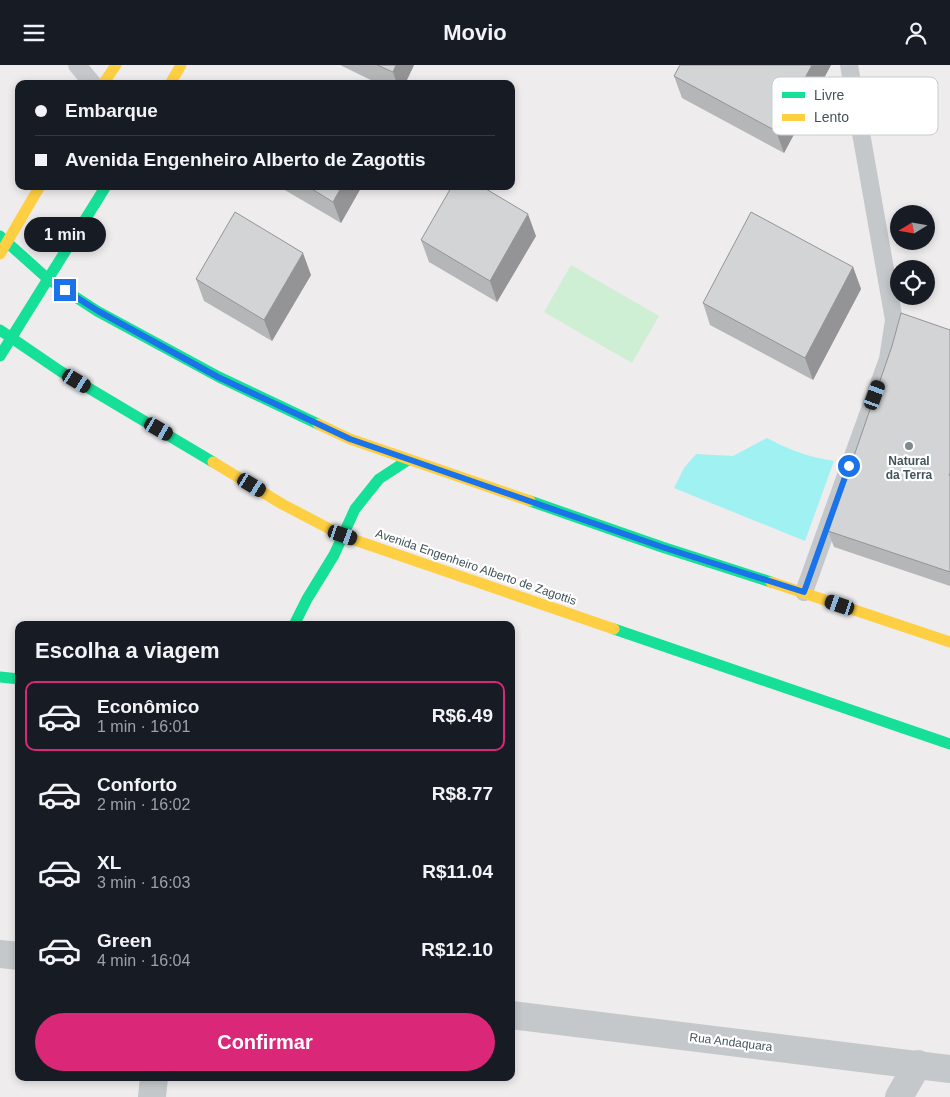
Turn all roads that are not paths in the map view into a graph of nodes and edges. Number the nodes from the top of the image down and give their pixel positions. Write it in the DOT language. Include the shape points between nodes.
graph roads {
  1 [pos="78,65"];
  2 [pos="116,65"];
  3 [pos="181,65"];
  4 [pos="89,80"];
  5 [pos="106,80"];
  6 [pos="172,80"];
  7 [pos="862,135"];
  8 [pos="37,190"];
  9 [pos="104,190"];
  10 [pos="3,239"];
  11 [pos="0,254"];
  12 [pos="48,279"];
  13 [pos="0,330"];
  14 [pos="12,339"];
  15 [pos="0,356"];
  16 [pos="408,460"];
  17 [pos="343,535"];
  18 [pos="804,592"];
  19 [pos="296,621"];
  20 [pos="950,643"];
  21 [pos="0,677"];
  22 [pos="15,679"];
  23 [pos="950,744"];
  24 [pos="0,954"];
  25 [pos="15,956"];
  26 [pos="515,1015"];
  27 [pos="918,1065"];
  28 [pos="950,1069"];
  29 [pos="154,1081"];
  30 [pos="152,1097"];
  31 [pos="899,1097"];
  1 -- 4 [label="lane"];
  2 -- 5 [label="main road"];
  3 -- 6 [label="main road"];
  7 -- 18 [label="lane" via="894,320 888,359"];
  8 -- 10 [label="main road"];
  9 -- 12 [label="main road"];
  10 -- 11 [label="main road"];
  10 -- 12 [label="main road"];
  12 -- 14 [label="main road"];
  12 -- 16 [label="main road" via="98,311 218,377 350,439"];
  13 -- 14 [label="main road, Avenida Engenheiro Alberto de Zagottis"];
  14 -- 15 [label="main road"];
  14 -- 17 [label="main road, Avenida Engenheiro Alberto de Zagottis" via="282,504"];
  16 -- 17 [label="main road" via="379,479 355,509"];
  16 -- 18 [label="main road"];
  17 -- 19 [label="main road"];
  17 -- 23 [label="main road, Avenida Engenheiro Alberto de Zagottis"];
  18 -- 20 [label="main road"];
  21 -- 22 [label="main road"];
  24 -- 25 [label="street"];
  26 -- 27 [label="street, Rua Andaquara"];
  27 -- 28 [label="street, Rua Andaquara"];
  27 -- 31 [label="street"];
  29 -- 30 [label="street"];
}
